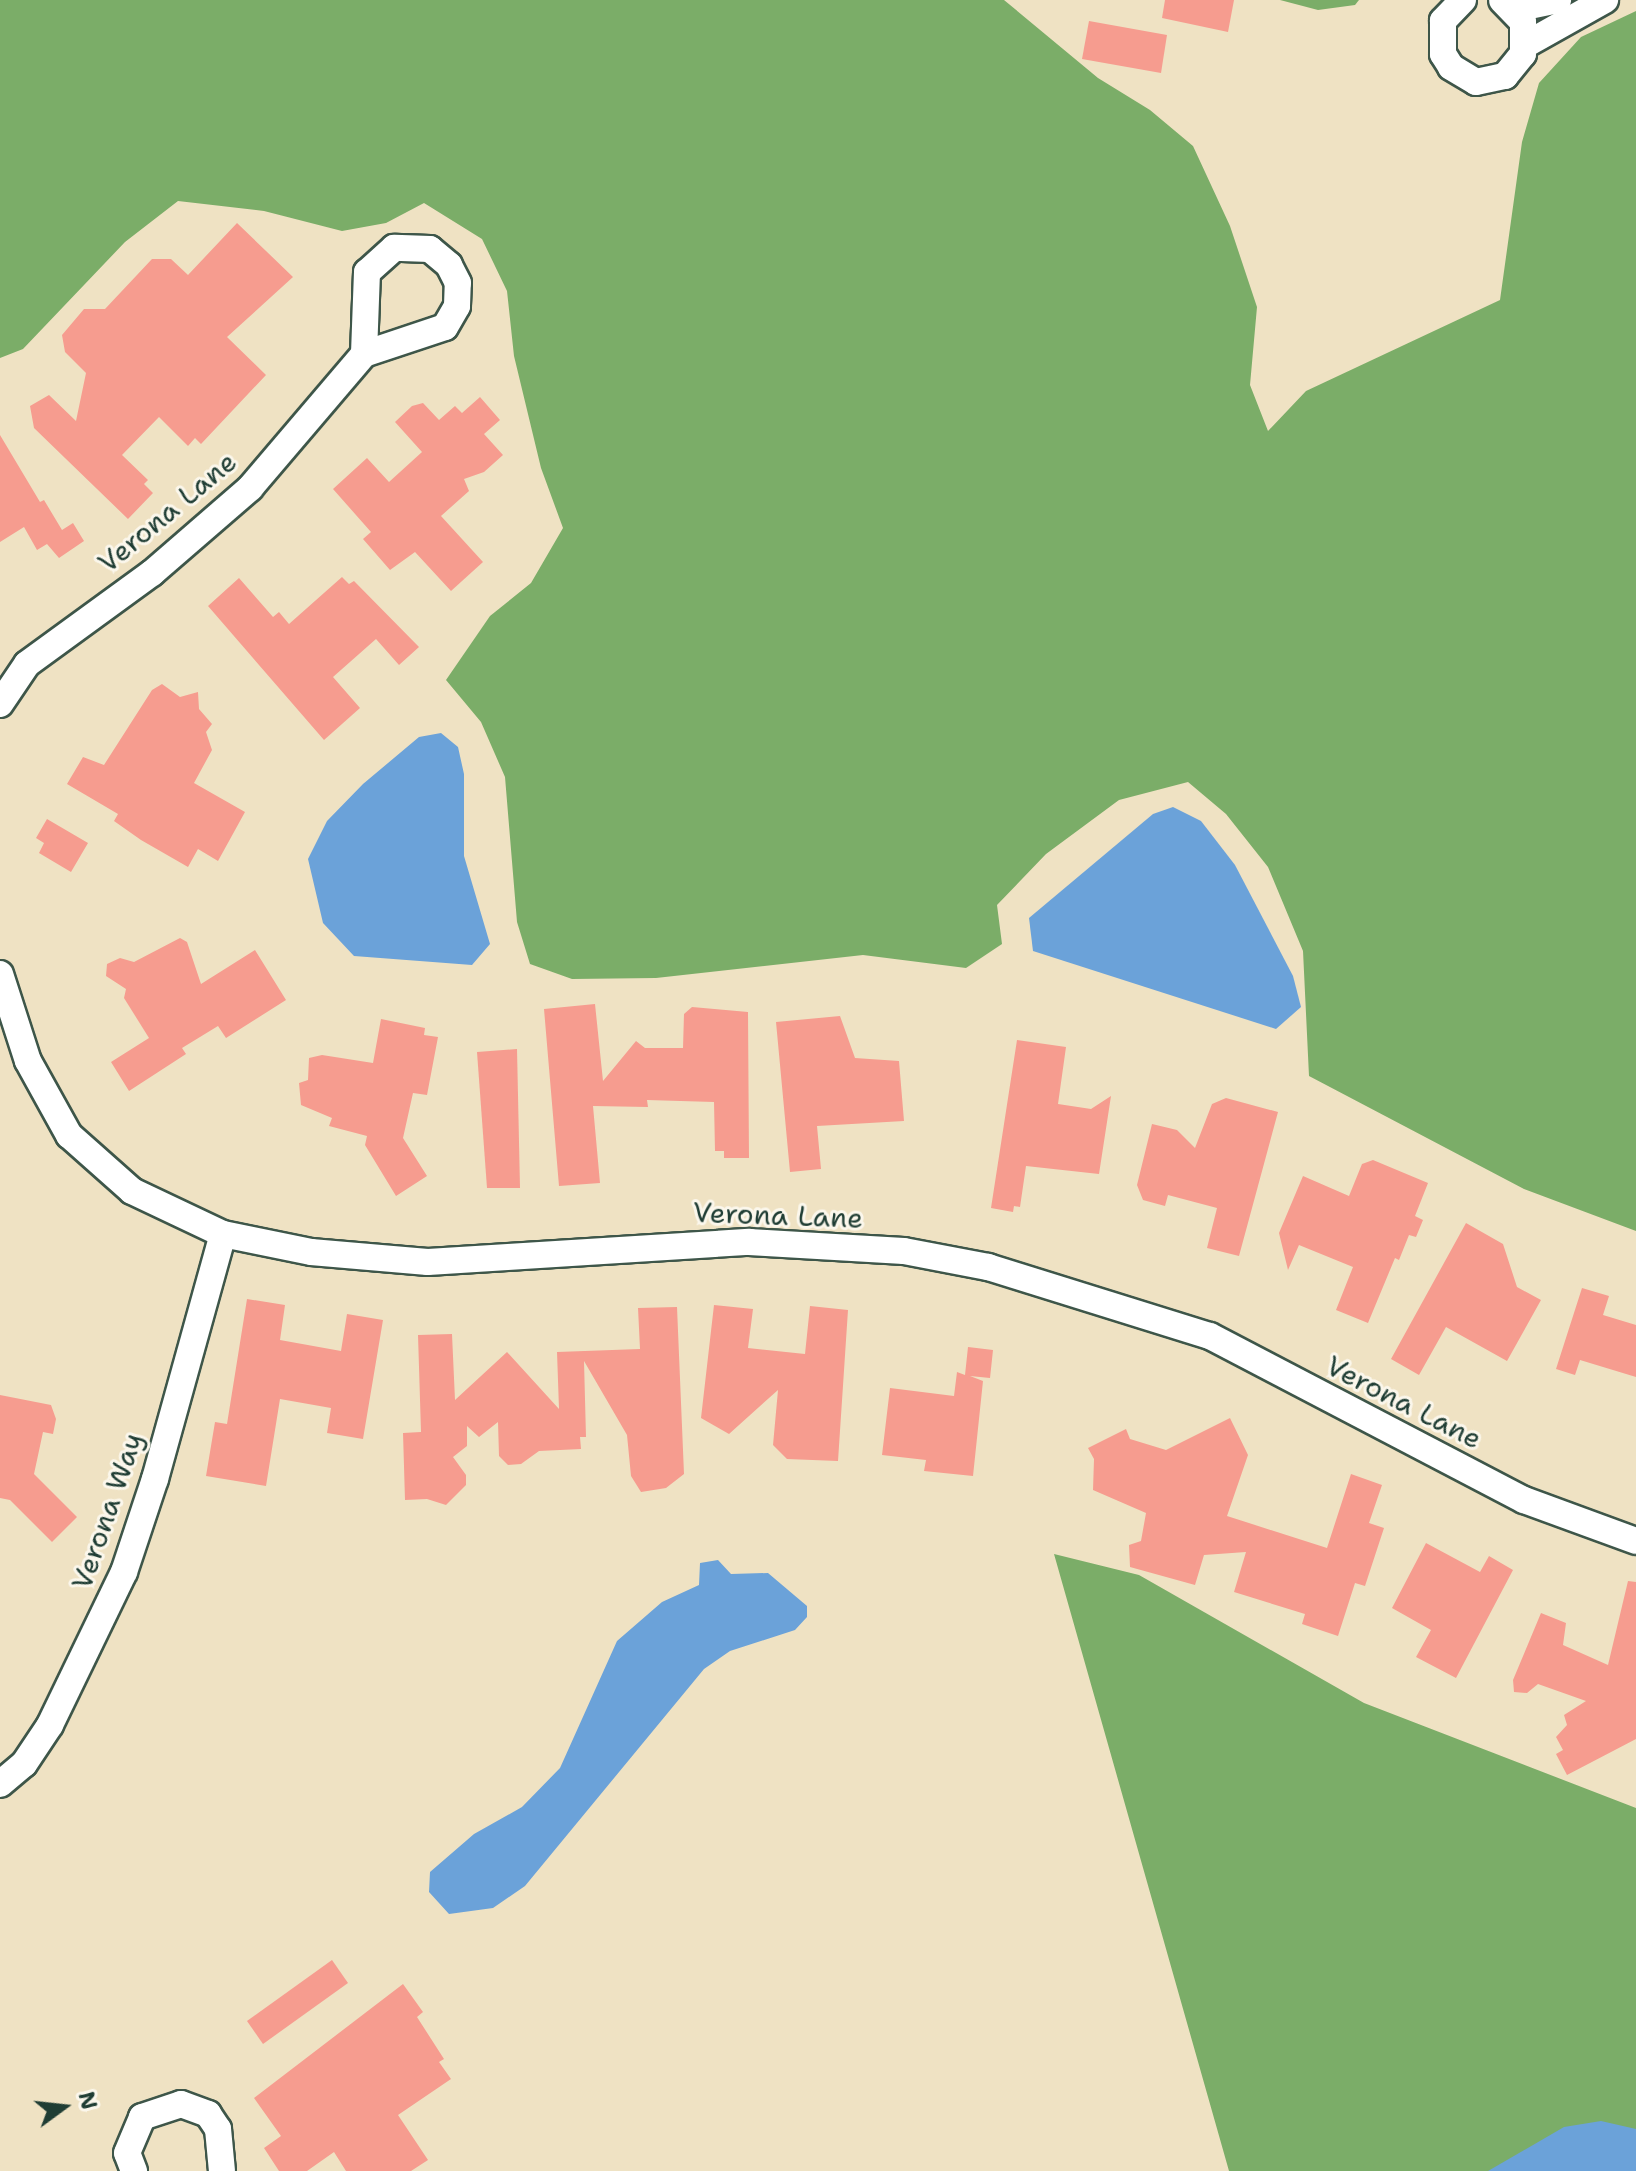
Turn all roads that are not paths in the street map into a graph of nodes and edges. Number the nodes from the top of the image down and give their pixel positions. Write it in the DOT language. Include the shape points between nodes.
graph roads {
  1 [pos="1463,0"];
  2 [pos="1558,0"];
  3 [pos="1605,0"];
  4 [pos="1508,5"];
  5 [pos="1525,45"];
  6 [pos="364,354"];
  7 [pos="0,704"];
  8 [pos="0,974"];
  9 [pos="223,1234"];
  10 [pos="1636,1541"];
  11 [pos="0,1784"];
  12 [pos="134,2171"];
  13 [pos="222,2171"];
  1 -- 5 [label="street" via="1443,21 1440,35 1443,54 1462,77 1476,82 1505,76 1516,67"];
  2 -- 4 [label="street"];
  3 -- 5 [label="street"];
  4 -- 5 [label="street" via="1523,22"];
  6 -- 6 [label="street" via="445,327 457,306 458,283 449,265 430,249 394,248 367,272"];
  6 -- 7 [label="street, Verona Lane" via="250,488 152,573 27,664"];
  8 -- 9 [label="street, Verona Lane" via="28,1061 69,1135 132,1191"];
  9 -- 10 [label="street, Verona Lane" via="311,1252 428,1262 749,1242 904,1251 988,1267 1210,1336 1524,1500"];
  9 -- 11 [label="street, Verona Way" via="124,1572 50,1725 24,1764"];
  12 -- 13 [label="street" via="127,2153 142,2117 181,2104 208,2114 218,2129"];
}
